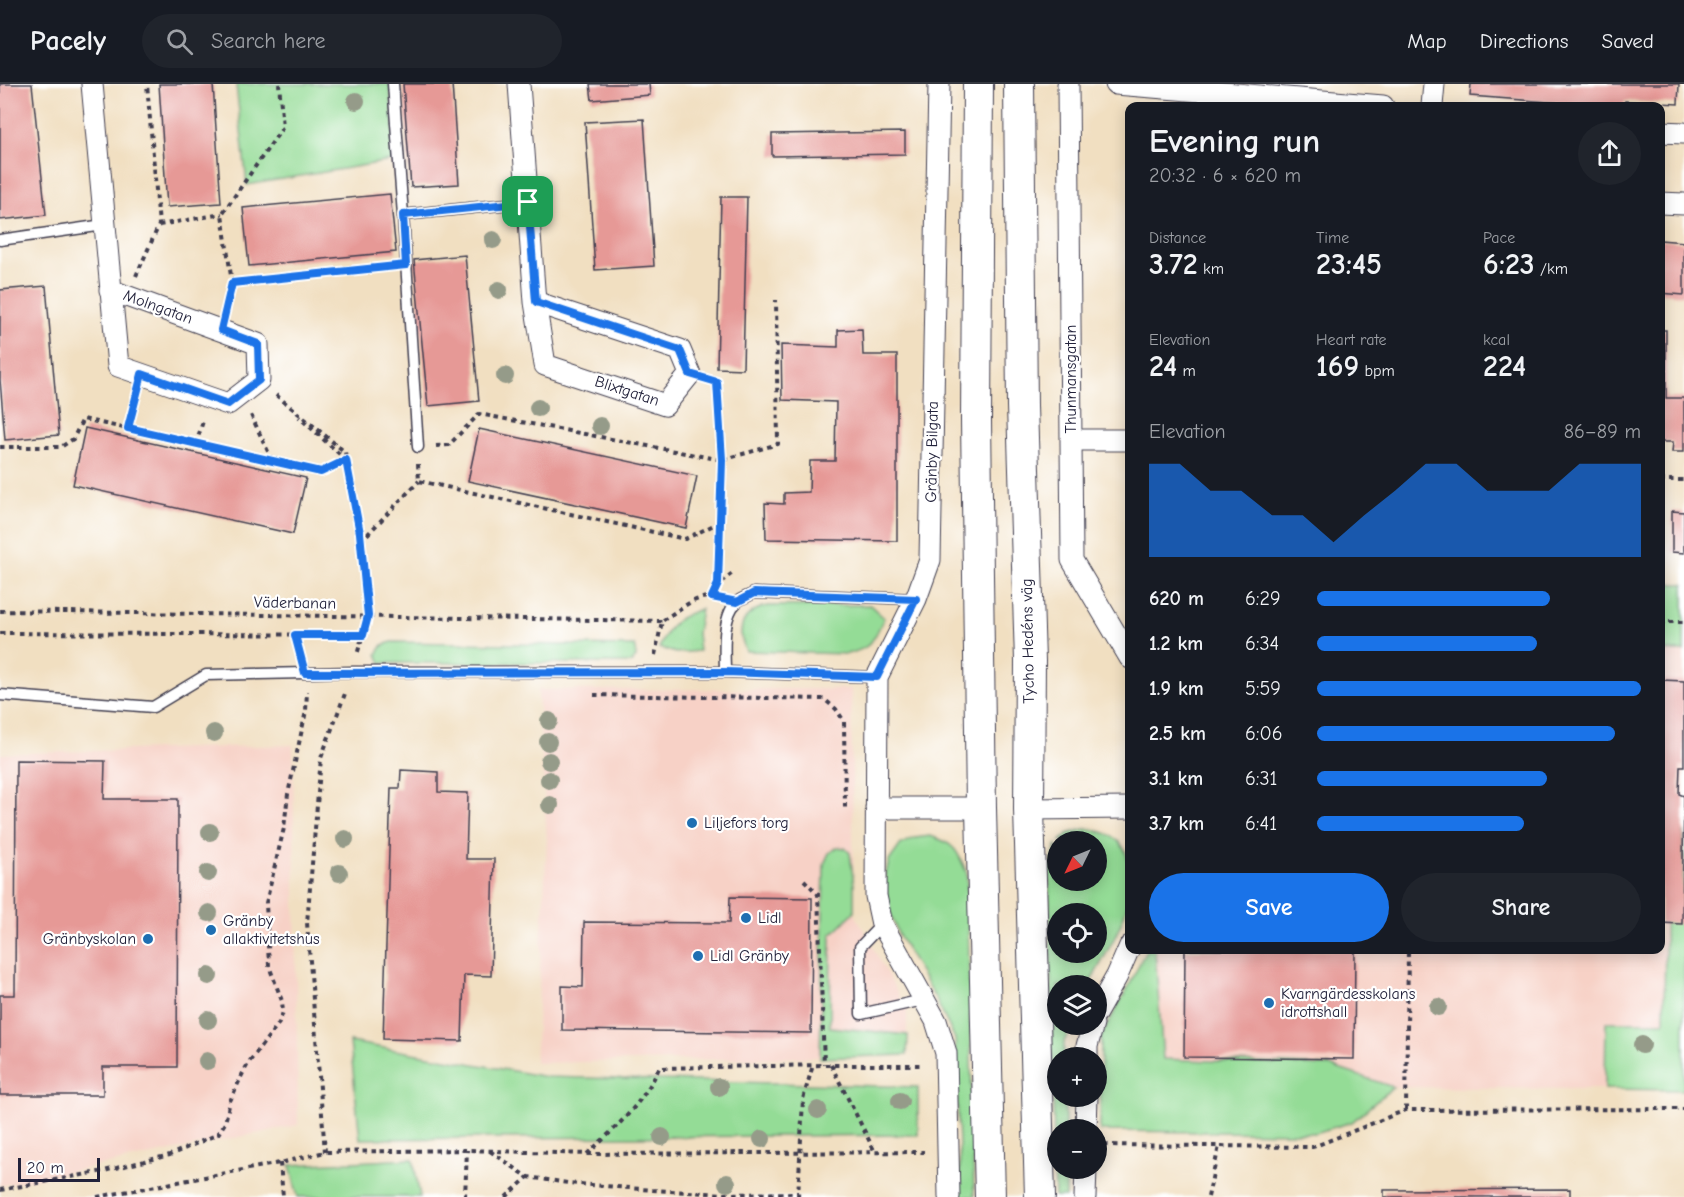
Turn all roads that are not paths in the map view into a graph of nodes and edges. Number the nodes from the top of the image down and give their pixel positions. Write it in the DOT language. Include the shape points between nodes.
graph roads {
  1 [pos="92,84"];
  2 [pos="393,84"];
  3 [pos="519,84"];
  4 [pos="939,84"];
  5 [pos="978,84"];
  6 [pos="1019,84"];
  7 [pos="1068,84"];
  8 [pos="1434,84"];
  9 [pos="1130,85"];
  10 [pos="1245,89"];
  11 [pos="1351,102"];
  12 [pos="1432,102"];
  13 [pos="1665,132"];
  14 [pos="1684,133"];
  15 [pos="528,202"];
  16 [pos="1665,203"];
  17 [pos="1684,204"];
  18 [pos="403,215"];
  19 [pos="104,225"];
  20 [pos="0,240"];
  21 [pos="118,293"];
  22 [pos="536,302"];
  23 [pos="1071,440"];
  24 [pos="1125,440"];
  25 [pos="418,447"];
  26 [pos="916,599"];
  27 [pos="1125,650"];
  28 [pos="725,672"];
  29 [pos="877,677"];
  30 [pos="0,695"];
  31 [pos="876,808"];
  32 [pos="981,808"];
  33 [pos="1125,808"];
  34 [pos="1029,809"];
  35 [pos="882,924"];
  36 [pos="1127,954"];
  37 [pos="1107,994"];
  38 [pos="924,1000"];
  39 [pos="1086,1179"];
  40 [pos="949,1197"];
  41 [pos="990,1197"];
  42 [pos="1040,1197"];
  43 [pos="1085,1197"];
  1 -- 19 [label="street, Molngatan"];
  2 -- 18 [label="lane"];
  3 -- 15 [label="street, Blixtgatan"];
  4 -- 26 [label="street, Gränby Bilgata" via="930,560"];
  5 -- 32 [label="main road" via="976,420"];
  6 -- 34 [label="main road, Tycho Hedéns väg" via="1030,661"];
  7 -- 23 [label="street, Thunmansgatan"];
  8 -- 12 [label="street"];
  9 -- 10 [label="street"];
  10 -- 11 [label="street"];
  13 -- 14 [label="street"];
  15 -- 18 [label="lane"];
  15 -- 22 [label="street, Blixtgatan"];
  16 -- 17 [label="street"];
  18 -- 25 [label="lane"];
  19 -- 20 [label="lane"];
  19 -- 21 [label="street, Molngatan"];
  21 -- 21 [label="street, Molngatan" via="118,366 228,404 259,380 258,344"];
  22 -- 22 [label="street, Blixtgatan" via="545,365 665,405 690,374 680,350"];
  23 -- 24 [label="street"];
  23 -- 27 [label="street, Thunmansgatan" via="1072,561"];
  26 -- 28 [label="lane" via="754,593 737,602 729,614"];
  26 -- 29 [label="street, Gränby Bilgata"];
  28 -- 29 [label="lane"];
  28 -- 30 [label="lane" via="206,675 153,707"];
  29 -- 31 [label="street, Gränby Bilgata"];
  31 -- 32 [label="street"];
  31 -- 35 [label="street, Gränby Bilgata" via="876,896"];
  32 -- 41 [label="main road"];
  33 -- 34 [label="street"];
  34 -- 42 [label="main road, Tycho Hedéns väg"];
  35 -- 38 [label="street, Gränby Bilgata"];
  35 -- 38 [label="lane" via="860,947 861,1014"];
  36 -- 37 [label="street"];
  38 -- 40 [label="street, Gränby Bilgata" via="936,1021 946,1053"];
  39 -- 43 [label="street"];
}
